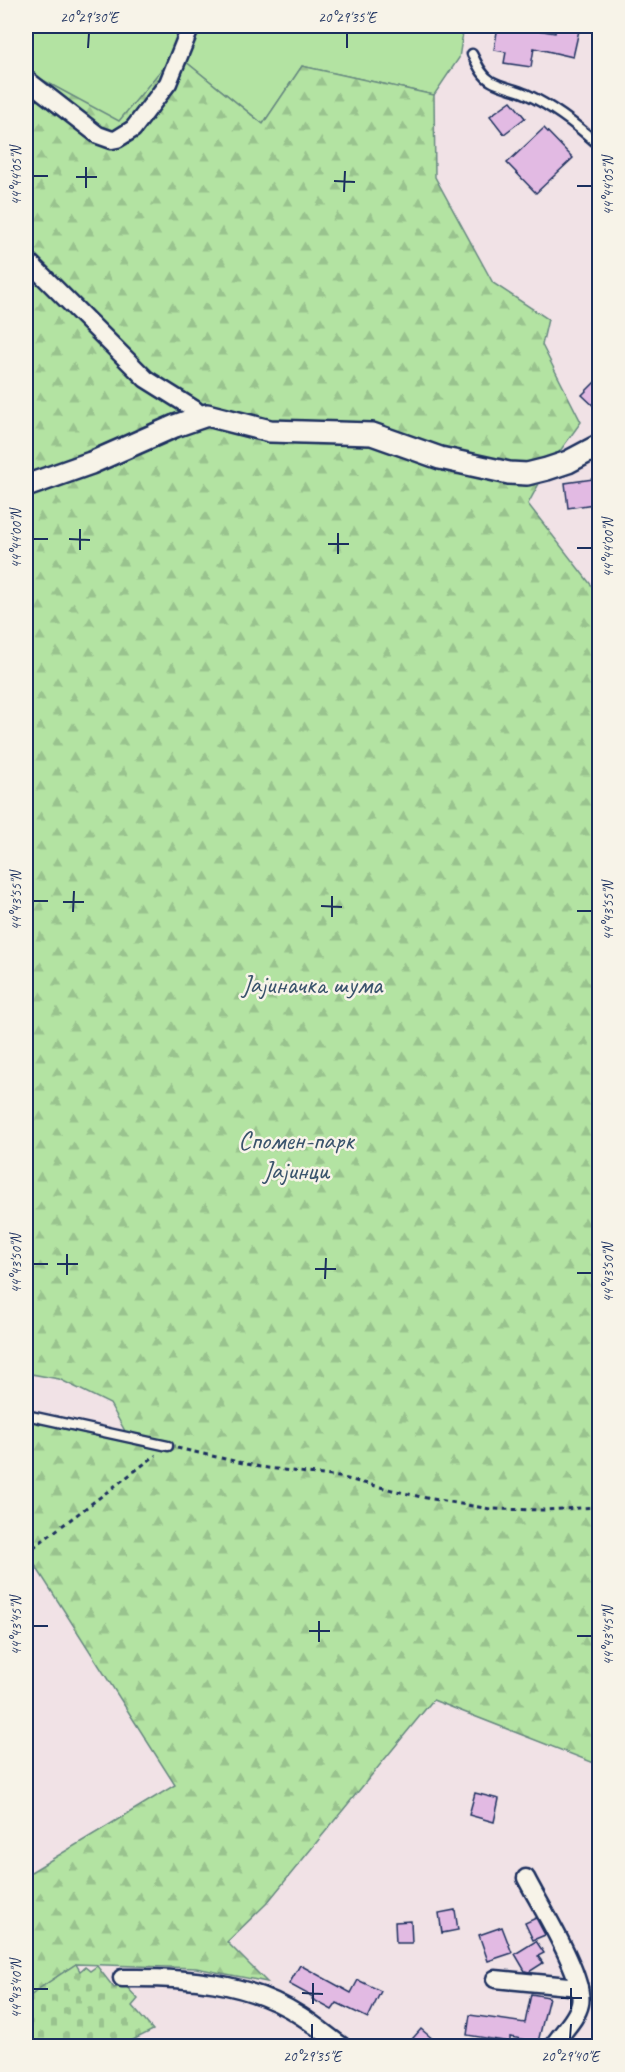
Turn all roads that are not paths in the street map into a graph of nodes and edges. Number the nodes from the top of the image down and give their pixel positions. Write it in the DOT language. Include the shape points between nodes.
graph roads {
  1 [pos="191,26"];
  2 [pos="472,54"];
  3 [pos="26,79"];
  4 [pos="600,146"];
  5 [pos="26,259"];
  6 [pos="202,416"];
  7 [pos="600,445"];
  8 [pos="26,486"];
  9 [pos="26,1415"];
  10 [pos="168,1446"];
  11 [pos="526,1878"];
  12 [pos="122,1978"];
  13 [pos="495,1979"];
  14 [pos="579,1987"];
  15 [pos="342,2046"];
  16 [pos="553,2046"];
  1 -- 3 [label="street" via="168,83 133,129 117,139 98,135"];
  2 -- 4 [label="lane" via="490,81 549,106"];
  5 -- 6 [label="street" via="146,379"];
  6 -- 7 [label="street" via="270,431 372,434 440,458 509,473 547,470"];
  6 -- 8 [label="street"];
  9 -- 10 [label="lane"];
  11 -- 14 [label="street"];
  12 -- 15 [label="street" via="202,1980 257,1994 300,2015"];
  13 -- 14 [label="street"];
  14 -- 16 [label="street" via="578,2012"];
}
